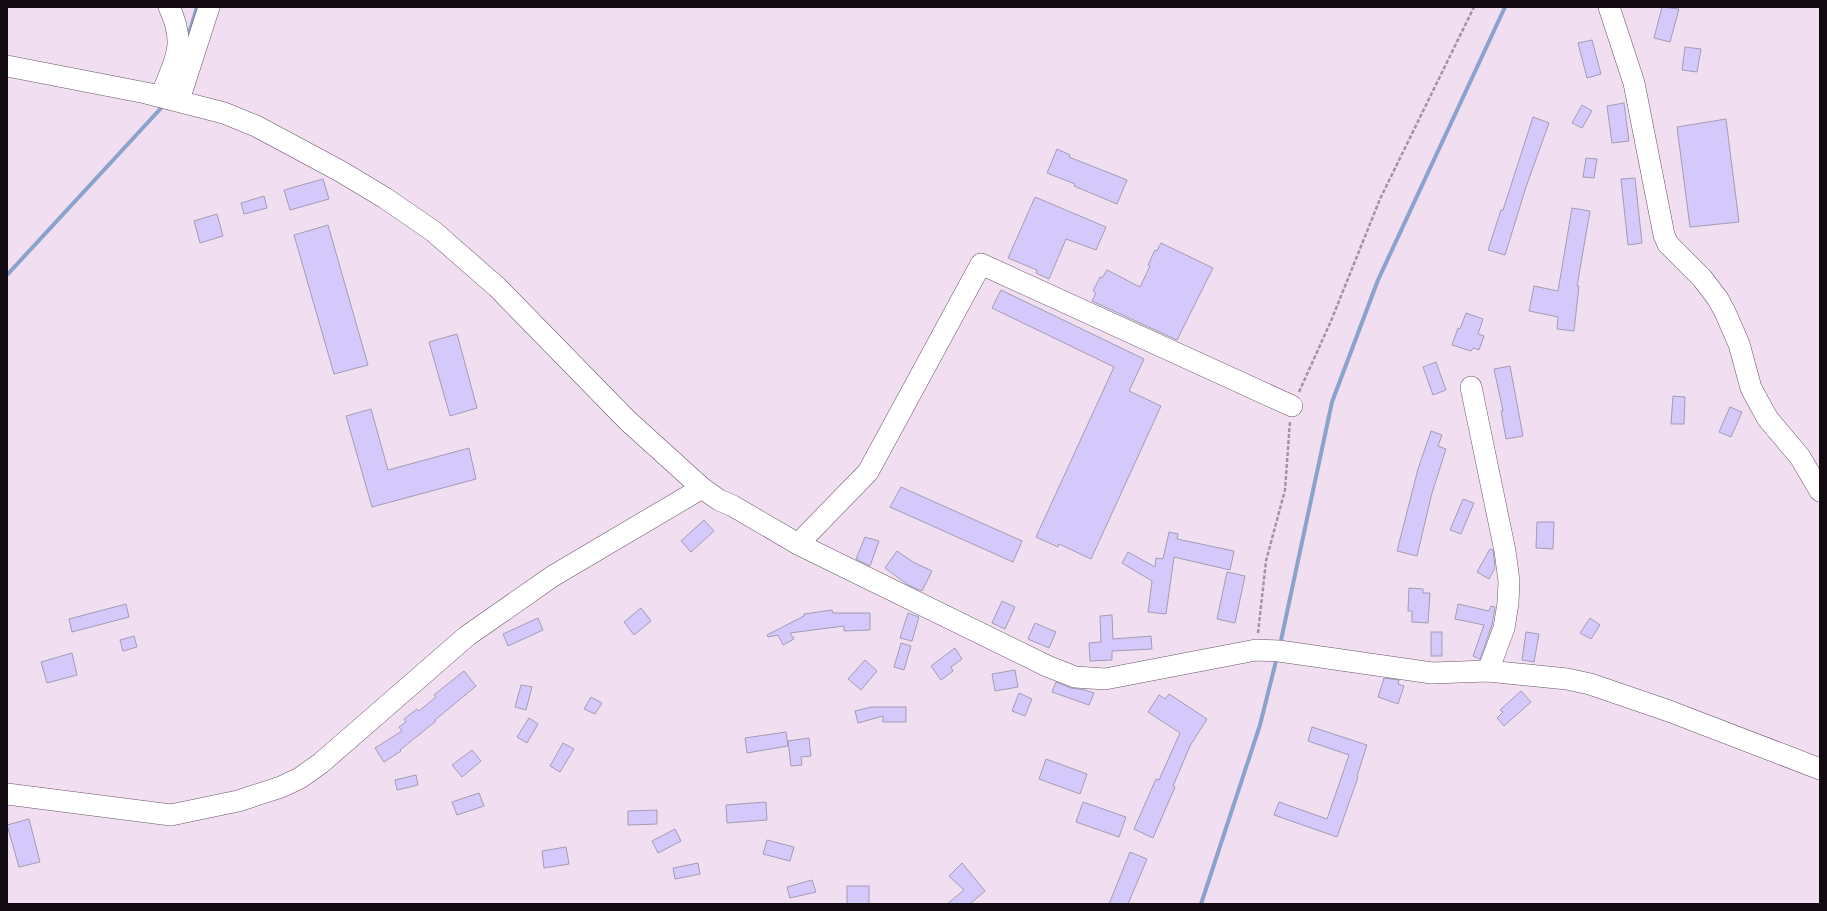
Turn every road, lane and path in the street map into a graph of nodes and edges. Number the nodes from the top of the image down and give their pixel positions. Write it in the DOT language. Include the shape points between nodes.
graph roads {
  1 [pos="169,7"];
  2 [pos="209,7"];
  3 [pos="1474,7"];
  4 [pos="1609,7"];
  5 [pos="7,66"];
  6 [pos="170,98"];
  7 [pos="1471,387"];
  8 [pos="1292,406"];
  9 [pos="702,488"];
  10 [pos="1820,491"];
  11 [pos="798,544"];
  12 [pos="1256,650"];
  13 [pos="1488,671"];
  14 [pos="1820,769"];
  15 [pos="7,794"];
  1 -- 6 [label="street" via="178,31 178,54"];
  2 -- 6 [label="street"];
  3 -- 8 [label="path" via="1380,199 1331,320"];
  4 -- 10 [label="street" via="1634,83 1664,235 1668,244 1702,278 1718,299 1739,344 1751,388 1768,419 1800,457"];
  5 -- 6 [label="street"];
  6 -- 9 [label="street" via="224,113 256,126 340,171 434,231 496,287 628,421"];
  7 -- 13 [label="street" via="1509,581 1504,628"];
  8 -- 11 [label="street" via="981,264 868,472"];
  8 -- 12 [label="path" via="1285,490 1266,561"];
  9 -- 11 [label="street"];
  9 -- 15 [label="street" via="553,576 467,636 321,763 300,778 281,787 238,801 171,815"];
  11 -- 12 [label="street" via="1047,666 1075,676 1105,678"];
  12 -- 13 [label="street" via="1432,673"];
  13 -- 14 [label="street" via="1567,679 1590,684 1669,711"];
}
